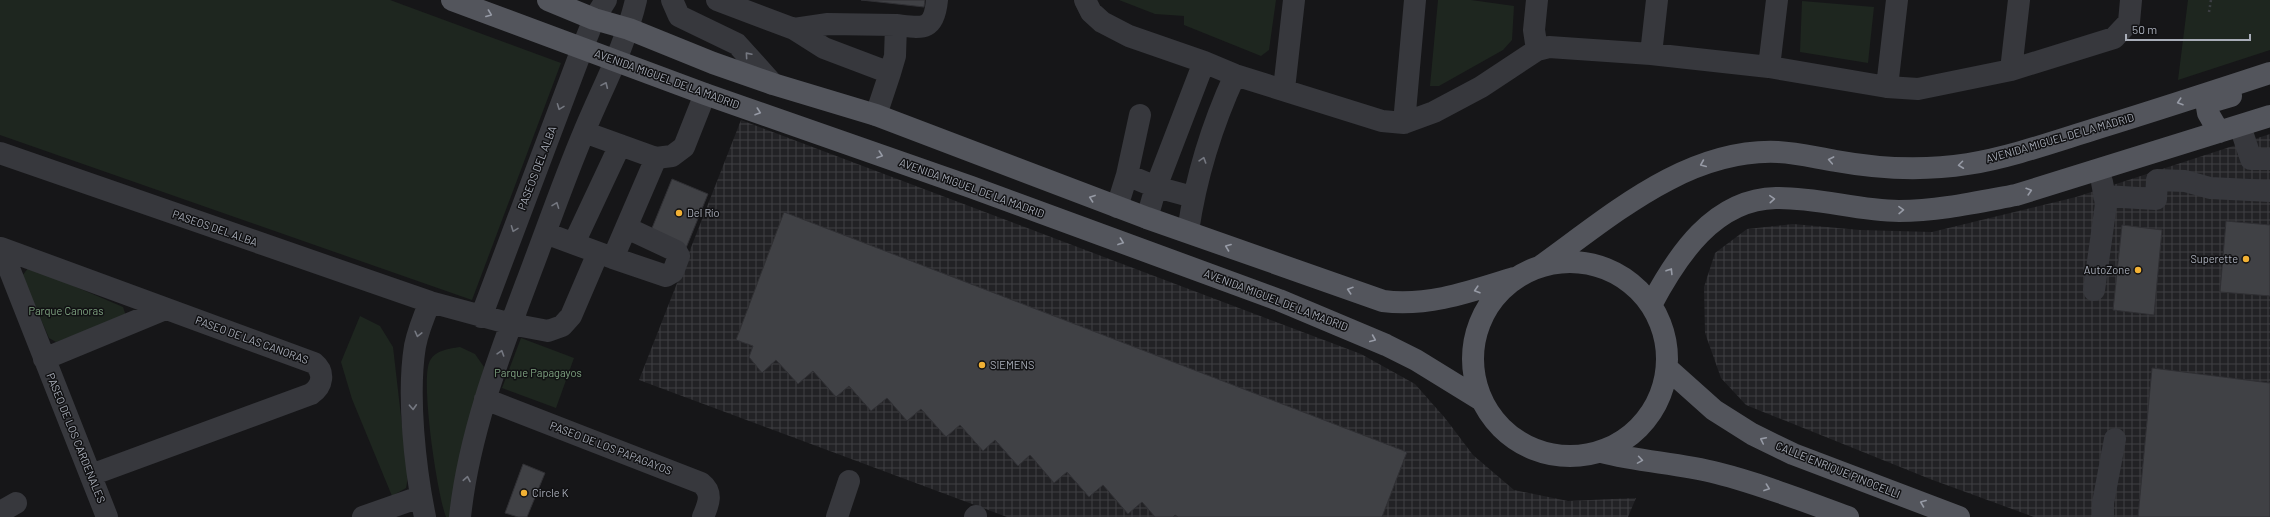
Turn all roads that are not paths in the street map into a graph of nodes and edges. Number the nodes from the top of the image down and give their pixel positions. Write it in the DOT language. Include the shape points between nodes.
graph roads {
  1 [pos="452,0"];
  2 [pos="548,0"];
  3 [pos="606,0"];
  4 [pos="636,0"];
  5 [pos="672,0"];
  6 [pos="717,0"];
  7 [pos="937,0"];
  8 [pos="1085,0"];
  9 [pos="1294,0"];
  10 [pos="1415,0"];
  11 [pos="1537,0"];
  12 [pos="1657,0"];
  13 [pos="1777,0"];
  14 [pos="1897,0"];
  15 [pos="2019,0"];
  16 [pos="2131,0"];
  17 [pos="594,19"];
  18 [pos="896,25"];
  19 [pos="629,29"];
  20 [pos="794,29"];
  21 [pos="582,49"];
  22 [pos="1537,50"];
  23 [pos="1651,54"];
  24 [pos="616,61"];
  25 [pos="1204,62"];
  26 [pos="1769,67"];
  27 [pos="2011,70"];
  28 [pos="890,73"];
  29 [pos="2270,73"];
  30 [pos="1235,75"];
  31 [pos="773,84"];
  32 [pos="2270,84"];
  33 [pos="1887,87"];
  34 [pos="1284,89"];
  35 [pos="705,94"];
  36 [pos="876,115"];
  37 [pos="1140,116"];
  38 [pos="2270,116"];
  39 [pos="1404,123"];
  40 [pos="2230,129"];
  41 [pos="584,132"];
  42 [pos="620,145"];
  43 [pos="0,153"];
  44 [pos="656,158"];
  45 [pos="2261,159"];
  46 [pos="2100,169"];
  47 [pos="1127,175"];
  48 [pos="1156,187"];
  49 [pos="2266,191"];
  50 [pos="2104,196"];
  51 [pos="1193,197"];
  52 [pos="1117,207"];
  53 [pos="1147,218"];
  54 [pos="627,228"];
  55 [pos="1188,231"];
  56 [pos="545,233"];
  57 [pos="574,243"];
  58 [pos="2,248"];
  59 [pos="605,256"];
  60 [pos="1540,266"];
  61 [pos="1514,278"];
  62 [pos="2094,290"];
  63 [pos="430,302"];
  64 [pos="1651,305"];
  65 [pos="165,309"];
  66 [pos="481,317"];
  67 [pos="510,324"];
  68 [pos="44,360"];
  69 [pos="1667,368"];
  70 [pos="485,399"];
  71 [pos="1481,400"];
  72 [pos="2115,439"];
  73 [pos="1602,452"];
  74 [pos="91,474"];
  75 [pos="849,481"];
  76 [pos="423,507"];
  77 [pos="107,517"];
  78 [pos="363,517"];
  79 [pos="460,517"];
  80 [pos="703,517"];
  81 [pos="837,517"];
  82 [pos="1848,517"];
  83 [pos="1959,517"];
  84 [pos="2103,517"];
  1 -- 21 [label="main road, AVENIDA MIGUEL DE LA MADRID, one-way"];
  2 -- 17 [label="main road"];
  3 -- 17 [label="street, PASEOS DEL ALBA"];
  4 -- 19 [label="street"];
  31 -- 5 [label="street, one-way" via="737,44 679,16"];
  6 -- 20 [label="street"];
  7 -- 18 [label="street" via="936,13 930,22 921,28"];
  8 -- 25 [label="street" via="1091,12 1102,22 1129,36"];
  9 -- 34 [label="street"];
  10 -- 39 [label="street"];
  11 -- 22 [label="street" via="1534,30"];
  12 -- 23 [label="street"];
  13 -- 26 [label="street"];
  14 -- 33 [label="street"];
  15 -- 27 [label="street"];
  16 -- 27 [label="street" via="2129,22 2114,38"];
  17 -- 19 [label="main road"];
  17 -- 21 [label="street, PASEOS DEL ALBA"];
  18 -- 20 [label="street" via="828,24"];
  18 -- 28 [label="street" via="895,56"];
  19 -- 24 [label="street"];
  19 -- 31 [label="main road"];
  20 -- 28 [label="street" via="824,48"];
  21 -- 24 [label="main road, AVENIDA MIGUEL DE LA MADRID"];
  21 -- 66 [label="street, PASEOS DEL ALBA, one-way"];
  22 -- 23 [label="street" via="1549,47"];
  22 -- 39 [label="street" via="1434,112"];
  23 -- 26 [label="street"];
  24 -- 35 [label="main road, AVENIDA MIGUEL DE LA MADRID"];
  41 -- 24 [label="street, one-way"];
  25 -- 30 [label="street"];
  25 -- 48 [label="street"];
  26 -- 33 [label="street"];
  27 -- 33 [label="street" via="1918,89"];
  28 -- 36 [label="street"];
  29 -- 60 [label="main road, AVENIDA MIGUEL DE LA MADRID, one-way" via="2039,147 1967,164 1901,169 1780,152 1737,154 1711,160 1659,186"];
  30 -- 34 [label="street"];
  51 -- 30 [label="street, one-way" via="1212,133"];
  31 -- 36 [label="main road"];
  32 -- 40 [label="main road" via="2207,107 2208,113"];
  34 -- 39 [label="street" via="1382,121"];
  35 -- 44 [label="street" via="684,147 672,156"];
  35 -- 71 [label="main road, AVENIDA MIGUEL DE LA MADRID, one-way" via="1278,300 1386,345 1416,360"];
  52 -- 36 [label="main road, one-way"];
  37 -- 47 [label="street"];
  38 -- 40 [label="main road"];
  40 -- 45 [label="street"];
  40 -- 46 [label="main road"];
  41 -- 42 [label="street"];
  56 -- 41 [label="street, one-way"];
  42 -- 44 [label="street"];
  42 -- 57 [label="street"];
  43 -- 63 [label="street, PASEOS DEL ALBA"];
  44 -- 54 [label="street, PASEOS DEL ALBA"];
  45 -- 49 [label="street"];
  46 -- 50 [label="street"];
  64 -- 46 [label="main road, one-way" via="1682,253 1708,225 1731,210 1753,201 1775,198 1899,211 2016,195"];
  47 -- 48 [label="street"];
  47 -- 52 [label="street"];
  48 -- 51 [label="street"];
  48 -- 53 [label="street"];
  49 -- 50 [label="street" via="2210,188 2185,181 2157,180 2156,199"];
  50 -- 62 [label="street" via="2106,204"];
  51 -- 55 [label="street"];
  52 -- 53 [label="main road"];
  53 -- 55 [label="main road"];
  54 -- 59 [label="street, PASEOS DEL ALBA"];
  54 -- 59 [label="street" via="676,251 679,256 674,272 666,276"];
  61 -- 55 [label="main road, one-way" via="1447,297 1411,303 1383,301"];
  56 -- 57 [label="street"];
  56 -- 67 [label="street"];
  57 -- 59 [label="street"];
  58 -- 65 [label="street, PASEO DE LAS CANORAS"];
  58 -- 68 [label="street, PASEO DE LOS CARDENALES"];
  59 -- 67 [label="street, PASEOS DEL ALBA" via="571,316 562,326 548,331"];
  60 -- 61 [label="main road"];
  60 -- 64 [label="main road" via="1576,262 1599,266 1626,279"];
  61 -- 71 [label="main road" via="1497,293 1484,312 1476,333 1472,355 1474,378"];
  63 -- 66 [label="street, PASEOS DEL ALBA"];
  63 -- 76 [label="street, one-way" via="420,328 413,368 416,467"];
  64 -- 69 [label="main road" via="1664,335"];
  65 -- 68 [label="street"];
  65 -- 74 [label="street, PASEO DE LAS CANORAS" via="314,363 321,371 321,382 311,394"];
  66 -- 67 [label="street, PASEOS DEL ALBA"];
  70 -- 67 [label="street, one-way"];
  68 -- 74 [label="street, PASEO DE LOS CARDENALES"];
  69 -- 73 [label="main road" via="1661,395 1647,419 1627,439"];
  83 -- 69 [label="main road, CALLE ENRIQUE PINOCELLI, one-way" via="1793,454 1752,434 1714,410"];
  79 -- 70 [label="street, one-way"];
  70 -- 80 [label="street, PASEO DE LOS PAPAGAYOS" via="701,483 709,495"];
  71 -- 73 [label="main road" via="1494,420 1511,437 1532,449 1555,456 1579,457"];
  72 -- 84 [label="street" via="2103,503"];
  73 -- 82 [label="main road, one-way" via="1716,473 1762,486"];
  74 -- 77 [label="street, PASEO DE LOS CARDENALES"];
  75 -- 81 [label="street"];
  76 -- 78 [label="street"];
}
